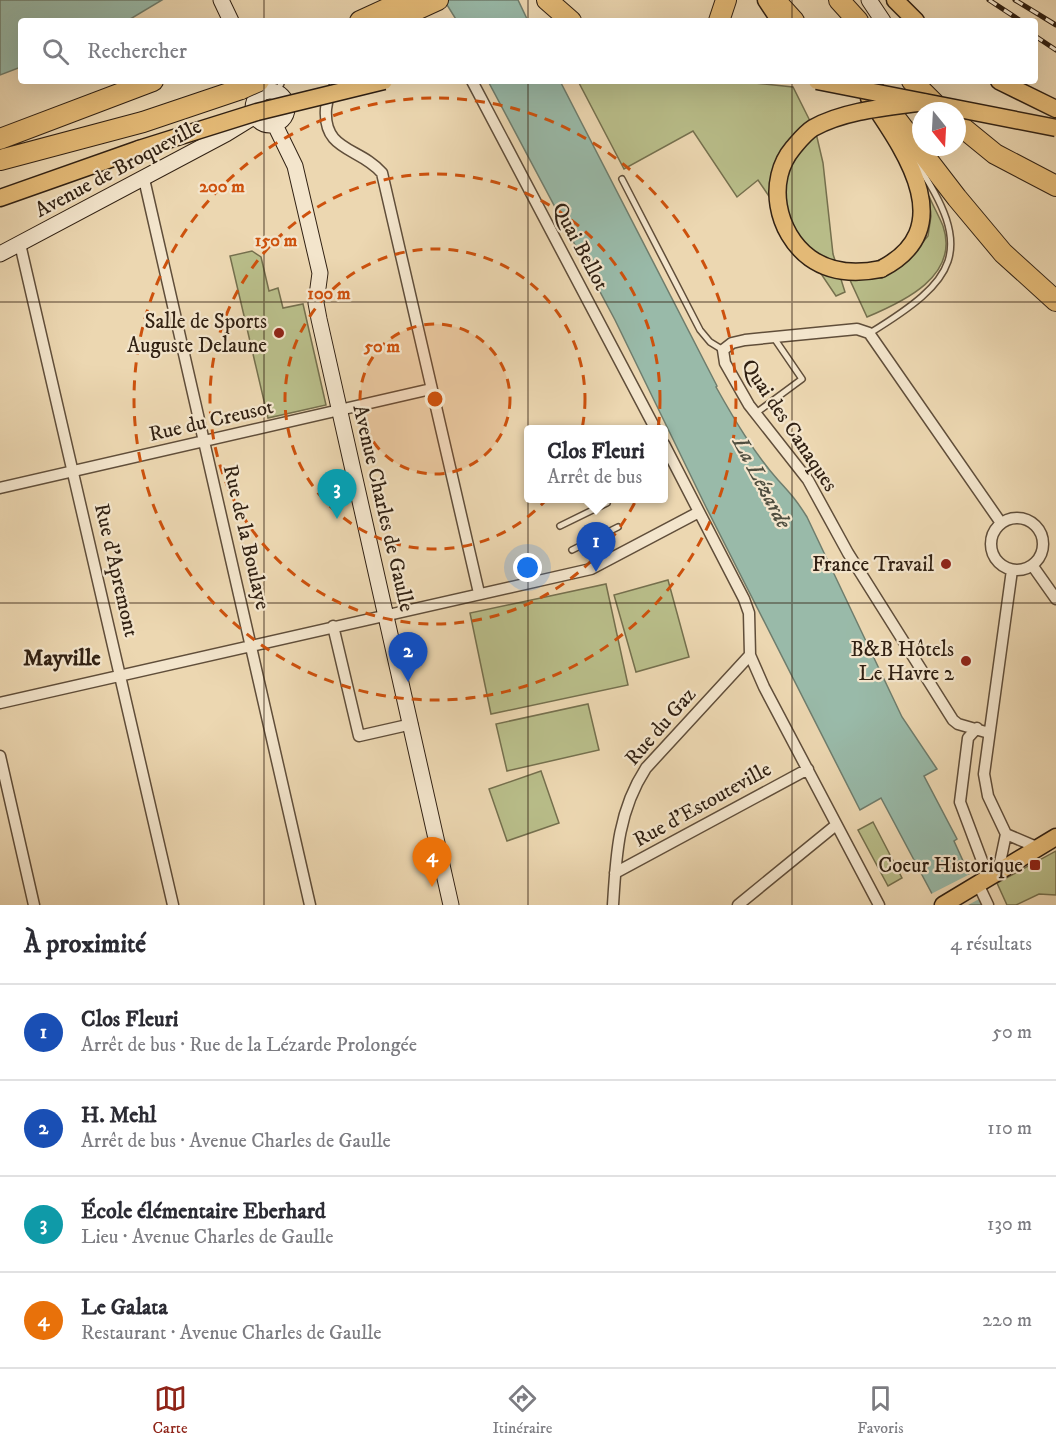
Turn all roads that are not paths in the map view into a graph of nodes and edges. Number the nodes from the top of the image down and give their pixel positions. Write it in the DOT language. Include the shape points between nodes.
graph roads {
  1 [pos="221,0"];
  2 [pos="406,0"];
  3 [pos="419,0"];
  4 [pos="438,0"];
  5 [pos="547,0"];
  6 [pos="726,0"];
  7 [pos="766,0"];
  8 [pos="775,0"];
  9 [pos="824,0"];
  10 [pos="839,0"];
  11 [pos="869,0"];
  12 [pos="895,0"];
  13 [pos="230,18"];
  14 [pos="367,18"];
  15 [pos="380,18"];
  16 [pos="399,18"];
  17 [pos="568,18"];
  18 [pos="720,18"];
  19 [pos="778,18"];
  20 [pos="791,18"];
  21 [pos="839,18"];
  22 [pos="855,18"];
  23 [pos="882,18"];
  24 [pos="913,18"];
  25 [pos="145,84"];
  26 [pos="336,84"];
  27 [pos="372,84"];
  28 [pos="474,84"];
  29 [pos="831,84"];
  30 [pos="862,84"];
  31 [pos="862,84"];
  32 [pos="863,84"];
  33 [pos="882,84"];
  34 [pos="915,84"];
  35 [pos="927,84"];
  36 [pos="1005,84"];
  37 [pos="259,86"];
  38 [pos="914,102"];
  39 [pos="930,102"];
  40 [pos="941,102"];
  41 [pos="912,109"];
  42 [pos="1056,110"];
  43 [pos="966,112"];
  44 [pos="880,113"];
  45 [pos="880,113"];
  46 [pos="880,113"];
  47 [pos="880,113"];
  48 [pos="255,116"];
  49 [pos="275,125"];
  50 [pos="1056,128"];
  51 [pos="966,129"];
  52 [pos="912,132"];
  53 [pos="912,137"];
  54 [pos="0,139"];
  55 [pos="0,151"];
  56 [pos="928,156"];
  57 [pos="0,160"];
  58 [pos="144,178"];
  59 [pos="622,179"];
  60 [pos="1056,186"];
  61 [pos="0,198"];
  62 [pos="20,244"];
  63 [pos="0,254"];
  64 [pos="1056,301"];
  65 [pos="869,333"];
  66 [pos="774,338"];
  67 [pos="723,350"];
  68 [pos="431,389"];
  69 [pos="340,410"];
  70 [pos="756,413"];
  71 [pos="654,425"];
  72 [pos="205,441"];
  73 [pos="668,453"];
  74 [pos="74,471"];
  75 [pos="0,488"];
  76 [pos="607,503"];
  77 [pos="699,512"];
  78 [pos="1001,523"];
  79 [pos="560,526"];
  80 [pos="618,527"];
  81 [pos="572,550"];
  82 [pos="1032,566"];
  83 [pos="1012,570"];
  84 [pos="479,593"];
  85 [pos="1056,599"];
  86 [pos="386,614"];
  87 [pos="333,626"];
  88 [pos="252,645"];
  89 [pos="750,655"];
  90 [pos="121,675"];
  91 [pos="0,703"];
  92 [pos="412,724"];
  93 [pos="976,728"];
  94 [pos="989,733"];
  95 [pos="0,756"];
  96 [pos="808,769"];
  97 [pos="836,825"];
  98 [pos="1006,834"];
  99 [pos="1056,837"];
  100 [pos="1039,848"];
  101 [pos="991,869"];
  102 [pos="615,873"];
  103 [pos="979,886"];
  104 [pos="34,905"];
  105 [pos="173,905"];
  106 [pos="310,905"];
  107 [pos="452,905"];
  108 [pos="613,905"];
  109 [pos="738,905"];
  110 [pos="879,905"];
  111 [pos="943,905"];
  112 [pos="988,905"];
  1 -- 13 [label="street"];
  2 -- 14 [label="highway"];
  3 -- 15 [label="lane"];
  4 -- 16 [label="highway"];
  5 -- 17 [label="highway"];
  6 -- 18 [label="highway"];
  7 -- 19 [label="main road"];
  8 -- 20 [label="highway"];
  9 -- 21 [label="highway"];
  10 -- 22 [label="highway"];
  11 -- 23 [label="street"];
  12 -- 24 [label="main road"];
  25 -- 54 [label="highway"];
  26 -- 68 [label="street" via="326,103 328,132 334,141 372,161 382,172"];
  27 -- 61 [label="main road, bridge" via="257,112 139,148"];
  28 -- 71 [label="street, Quai Bellot"];
  29 -- 38 [label="main road, bridge"];
  30 -- 44 [label="main road, bridge"];
  31 -- 65 [label="lane" via="935,192 945,214 951,251 933,288"];
  32 -- 53 [label="highway"];
  33 -- 52 [label="highway"];
  34 -- 39 [label="highway"];
  35 -- 40 [label="street"];
  36 -- 42 [label="main road"];
  37 -- 48 [label="street"];
  37 -- 49 [label="street" via="285,100 287,110"];
  37 -- 55 [label="highway"];
  37 -- 57 [label="highway"];
  41 -- 47 [label="main road, bridge"];
  43 -- 50 [label="main road, bridge"];
  45 -- 46 [label="main road, bridge" via="916,180 923,204 921,226 900,256 881,269 849,272 829,267 810,258 781,219 777,196 780,172 787,155 812,129 838,118"];
  48 -- 49 [label="street" via="261,123"];
  48 -- 58 [label="street, Avenue de Broqueville"];
  49 -- 69 [label="street, Avenue Charles de Gaulle" via="295,166 320,273 316,303"];
  51 -- 60 [label="highway" via="995,154"];
  56 -- 64 [label="highway" via="1003,253"];
  58 -- 62 [label="street, Avenue de Broqueville"];
  58 -- 72 [label="street, Rue de la Boulaye"];
  59 -- 67 [label="lane, Quai des Canaques" via="700,330"];
  62 -- 63 [label="street, Avenue de Broqueville"];
  62 -- 74 [label="street, Rue d'Apremont"];
  65 -- 66 [label="street" via="857,329"];
  65 -- 78 [label="street"];
  66 -- 67 [label="street" via="732,343"];
  66 -- 70 [label="lane" via="802,379"];
  67 -- 70 [label="street, Quai des Canaques" via="725,363"];
  68 -- 69 [label="street, Rue du Creusot"];
  68 -- 84 [label="street"];
  69 -- 72 [label="street, Rue du Creusot"];
  69 -- 86 [label="street, Avenue Charles de Gaulle"];
  70 -- 93 [label="street, Quai des Canaques" via="808,480 848,553 953,720"];
  72 -- 74 [label="street, Rue du Creusot"];
  72 -- 88 [label="street, Rue de la Boulaye"];
  73 -- 77 [label="street"];
  74 -- 75 [label="street, Rue du Creusot"];
  74 -- 90 [label="street, Rue d'Apremont"];
  76 -- 79 [label="lane"];
  77 -- 84 [label="street" via="591,569"];
  77 -- 89 [label="street" via="747,606"];
  78 -- 82 [label="street" via="1022,518 1038,528 1042,551"];
  78 -- 83 [label="street" via="993,532 991,549 1000,565"];
  80 -- 81 [label="lane"];
  82 -- 83 [label="street"];
  82 -- 85 [label="street"];
  83 -- 94 [label="street"];
  84 -- 86 [label="street"];
  86 -- 87 [label="street"];
  86 -- 92 [label="street, Avenue Charles de Gaulle"];
  87 -- 88 [label="street"];
  87 -- 92 [label="street" via="358,736"];
  88 -- 90 [label="street"];
  88 -- 106 [label="street, Rue de la Boulaye"];
  89 -- 96 [label="street"];
  89 -- 102 [label="street, Rue du Gaz" via="634,786 622,816"];
  90 -- 91 [label="street"];
  90 -- 105 [label="street, Rue d'Apremont"];
  92 -- 107 [label="street, Avenue Charles de Gaulle"];
  93 -- 94 [label="street, Quai des Canaques"];
  93 -- 101 [label="street" via="968,738 960,802"];
  94 -- 98 [label="street" via="984,785"];
  95 -- 104 [label="street"];
  96 -- 97 [label="street"];
  96 -- 102 [label="street, Rue d'Estouteville"];
  97 -- 109 [label="street"];
  97 -- 110 [label="street"];
  98 -- 100 [label="street"];
  98 -- 101 [label="street"];
  99 -- 100 [label="main road"];
  100 -- 101 [label="main road"];
  101 -- 103 [label="main road"];
  102 -- 108 [label="street, Rue du Gaz"];
  103 -- 111 [label="main road"];
  103 -- 112 [label="street"];
}
